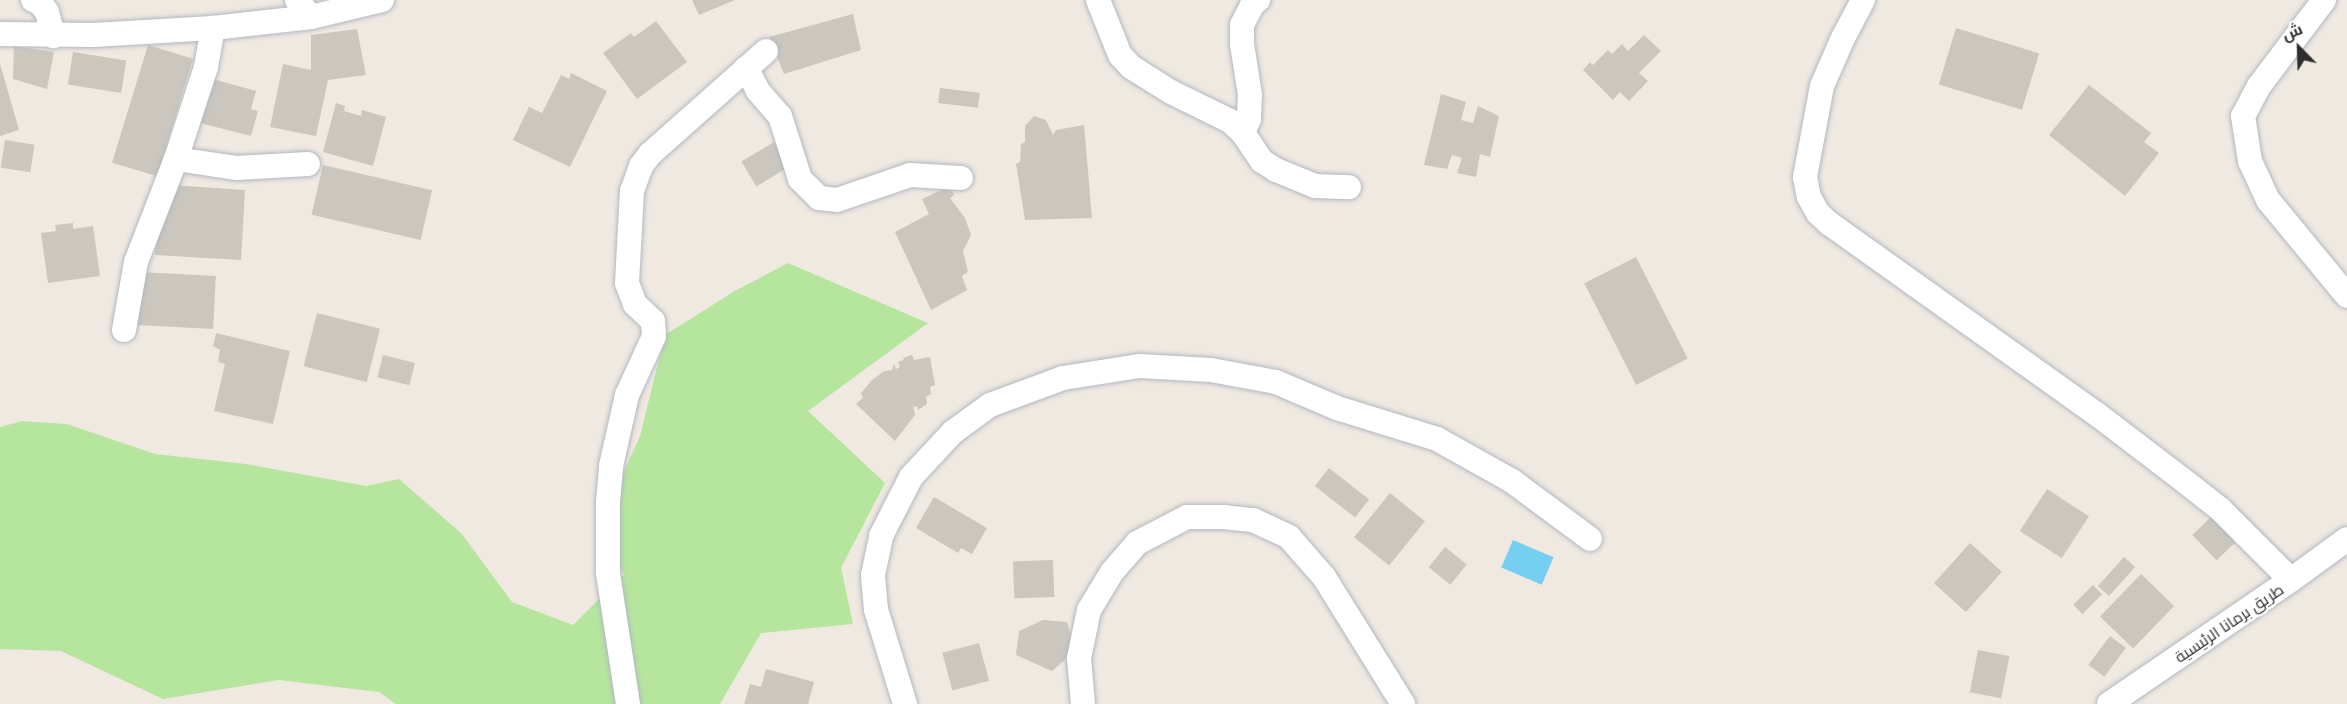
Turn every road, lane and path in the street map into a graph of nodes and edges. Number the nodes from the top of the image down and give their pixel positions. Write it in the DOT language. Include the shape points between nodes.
graph roads {
  1 [pos="33,0"];
  2 [pos="382,0"];
  3 [pos="1098,0"];
  4 [pos="1258,0"];
  5 [pos="1863,0"];
  6 [pos="2324,0"];
  7 [pos="304,9"];
  8 [pos="213,28"];
  9 [pos="0,34"];
  10 [pos="53,36"];
  11 [pos="766,51"];
  12 [pos="746,68"];
  13 [pos="1243,133"];
  14 [pos="176,159"];
  15 [pos="309,164"];
  16 [pos="961,178"];
  17 [pos="1349,187"];
  18 [pos="2347,296"];
  19 [pos="124,330"];
  20 [pos="1590,538"];
  21 [pos="2347,539"];
  22 [pos="2291,580"];
  23 [pos="628,704"];
  24 [pos="905,704"];
  25 [pos="1083,704"];
  26 [pos="1403,704"];
  27 [pos="2109,704"];
  1 -- 10 [label="street" via="47,12"];
  2 -- 7 [label="street"];
  3 -- 13 [label="street" via="1120,55 1131,67 1171,93 1230,121"];
  4 -- 13 [label="street" via="1242,25 1250,95 1249,119"];
  5 -- 22 [label="street" via="1822,86 1805,177 1809,197 1818,213 2187,483 2220,509"];
  6 -- 18 [label="street" via="2259,86 2243,116 2250,161 2268,200"];
  7 -- 8 [label="street"];
  8 -- 10 [label="street"];
  8 -- 14 [label="street" via="206,67"];
  9 -- 10 [label="street"];
  11 -- 12 [label="street"];
  12 -- 16 [label="street" via="758,91 780,116 800,179 819,198 837,200 910,175"];
  12 -- 23 [label="street" via="650,154 632,191 627,282 635,304 652,321 654,336 627,395 611,466 608,502 608,573"];
  13 -- 17 [label="street" via="1262,161 1294,179 1315,186"];
  14 -- 15 [label="street" via="237,168"];
  14 -- 19 [label="street" via="136,262"];
  20 -- 24 [label="street" via="1512,481 1437,439 1337,408 1276,382 1211,370 1140,366 1063,378 990,405 953,432 911,477 881,536 873,575 876,610"];
  21 -- 22 [label="street, طريق برمانا الرئيسية"];
  22 -- 27 [label="street, طريق برمانا الرئيسية"];
  25 -- 26 [label="street" via="1079,658 1089,610 1112,572 1137,543 1187,517 1223,517 1253,520 1289,537 1324,577"];
}
